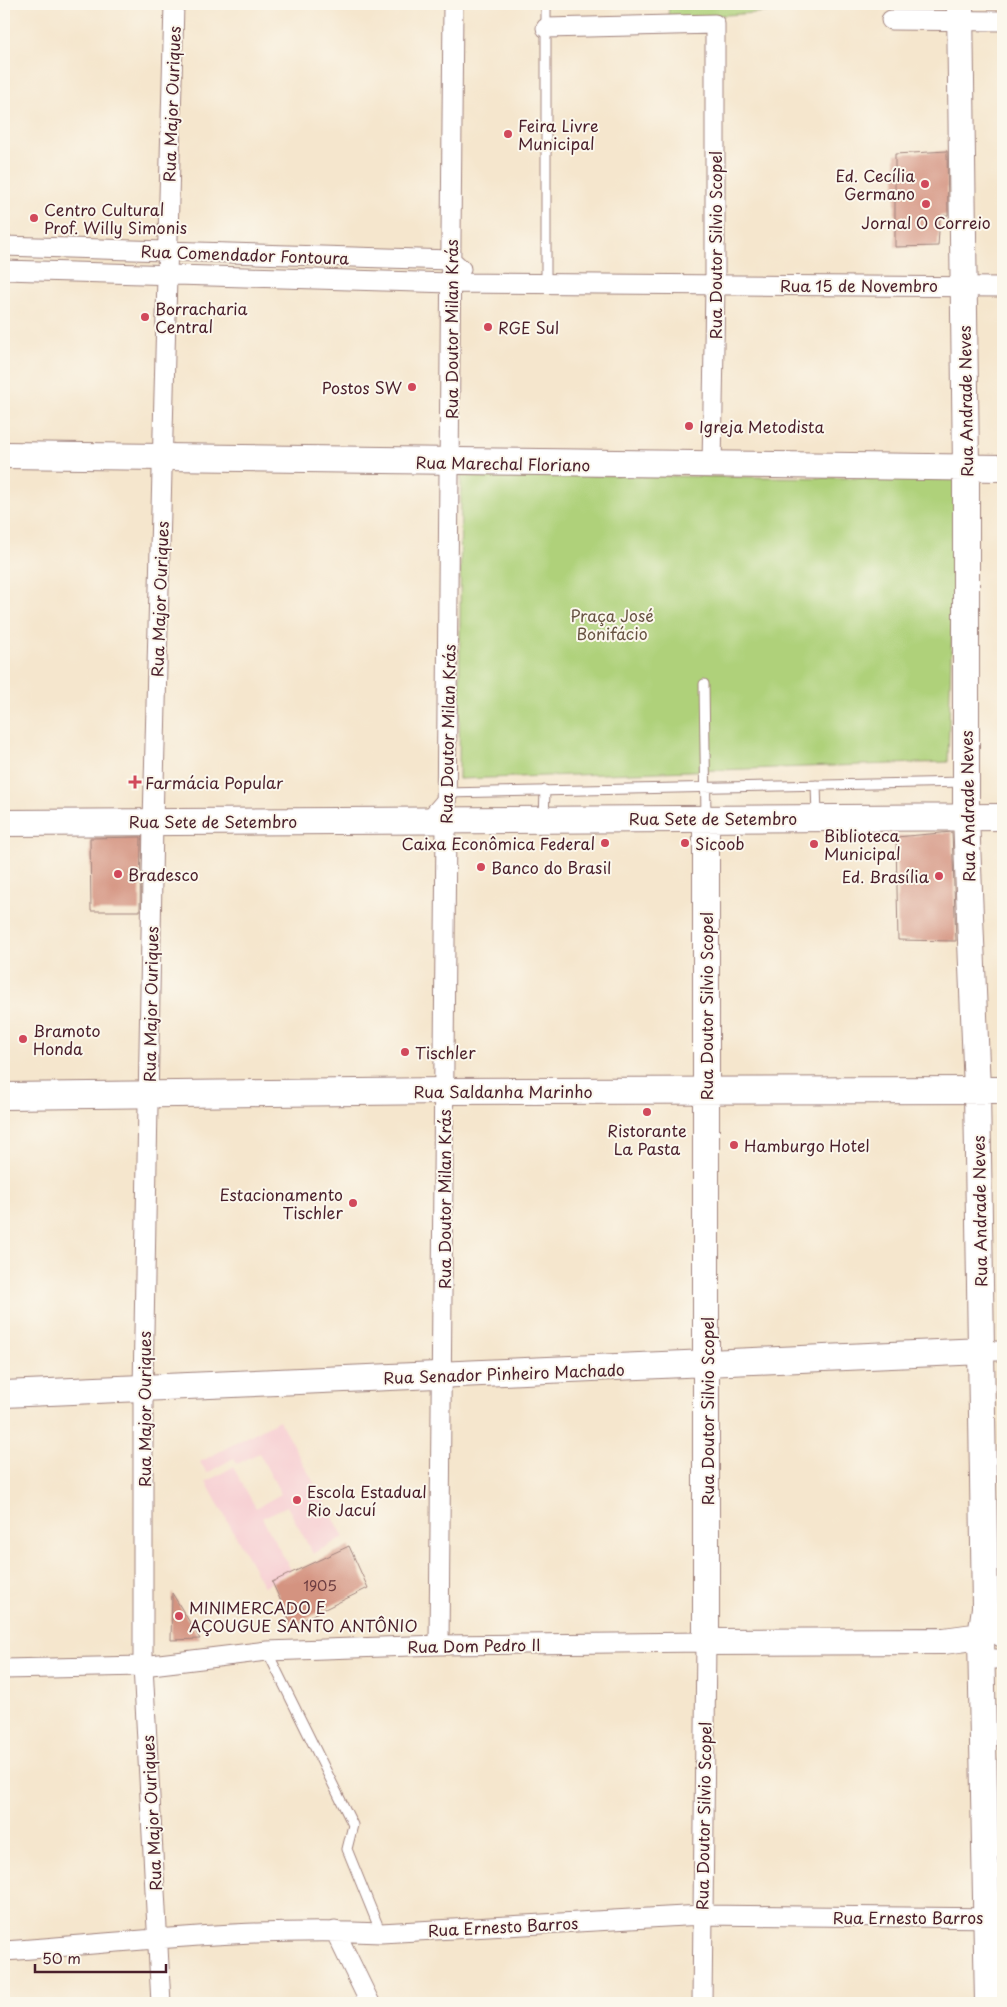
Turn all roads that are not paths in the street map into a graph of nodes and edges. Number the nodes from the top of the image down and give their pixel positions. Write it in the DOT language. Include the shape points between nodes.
graph roads {
  1 [pos="174,4"];
  2 [pos="453,4"];
  3 [pos="546,4"];
  4 [pos="960,12"];
  5 [pos="891,20"];
  6 [pos="1003,21"];
  7 [pos="546,28"];
  8 [pos="4,246"];
  9 [pos="167,252"];
  10 [pos="241,254"];
  11 [pos="352,257"];
  12 [pos="451,260"];
  13 [pos="4,270"];
  14 [pos="166,274"];
  15 [pos="239,276"];
  16 [pos="352,280"];
  17 [pos="546,282"];
  18 [pos="451,283"];
  19 [pos="477,283"];
  20 [pos="715,285"];
  21 [pos="963,286"];
  22 [pos="1003,287"];
  23 [pos="4,455"];
  24 [pos="162,458"];
  25 [pos="450,462"];
  26 [pos="712,466"];
  27 [pos="966,467"];
  28 [pos="1003,468"];
  29 [pos="704,684"];
  30 [pos="966,782"];
  31 [pos="816,785"];
  32 [pos="706,787"];
  33 [pos="545,790"];
  34 [pos="446,792"];
  35 [pos="966,817"];
  36 [pos="1003,817"];
  37 [pos="706,818"];
  38 [pos="817,818"];
  39 [pos="544,819"];
  40 [pos="434,820"];
  41 [pos="153,822"];
  42 [pos="4,823"];
  43 [pos="706,1090"];
  44 [pos="977,1090"];
  45 [pos="1003,1090"];
  46 [pos="444,1091"];
  47 [pos="4,1096"];
  48 [pos="149,1096"];
  49 [pos="992,1351"];
  50 [pos="707,1365"];
  51 [pos="443,1375"];
  52 [pos="143,1389"];
  53 [pos="4,1394"];
  54 [pos="706,1642"];
  55 [pos="439,1645"];
  56 [pos="992,1647"];
  57 [pos="267,1651"];
  58 [pos="143,1666"];
  59 [pos="4,1669"];
  60 [pos="994,1788"];
  61 [pos="702,1915"];
  62 [pos="994,1918"];
  63 [pos="335,1931"];
  64 [pos="381,1933"];
  65 [pos="158,1939"];
  66 [pos="4,1951"];
  67 [pos="161,2003"];
  68 [pos="370,2003"];
  69 [pos="702,2003"];
  70 [pos="988,2003"];
  1 -- 9 [label="street, Rua Major Ouriques"];
  2 -- 12 [label="street, Rua Doutor Milan Krás"];
  3 -- 7 [label="lane"];
  4 -- 5 [label="street"];
  4 -- 6 [label="street"];
  4 -- 21 [label="main road, Rua Andrade Neves"];
  7 -- 17 [label="lane"];
  7 -- 20 [label="street, Rua Doutor Silvio Scopel" via="715,24"];
  8 -- 9 [label="street, Rua Comendador Fontoura"];
  9 -- 10 [label="street, Rua Comendador Fontoura"];
  9 -- 14 [label="street, Rua Major Ouriques"];
  10 -- 11 [label="street, Rua Comendador Fontoura"];
  10 -- 15 [label="street"];
  11 -- 12 [label="street, Rua Comendador Fontoura"];
  11 -- 16 [label="street"];
  12 -- 18 [label="street, Rua Doutor Milan Krás"];
  12 -- 19 [label="street"];
  13 -- 14 [label="street, Rua Comendador Fontoura"];
  14 -- 15 [label="street, Rua Comendador Fontoura"];
  14 -- 24 [label="street, Rua Major Ouriques"];
  15 -- 16 [label="street, Rua Comendador Fontoura"];
  16 -- 18 [label="street, Rua Comendador Fontoura"];
  17 -- 19 [label="street, Rua Comendador Fontoura"];
  17 -- 20 [label="street, Rua Comendador Fontoura"];
  18 -- 19 [label="street, Rua Comendador Fontoura"];
  18 -- 25 [label="street, Rua Doutor Milan Krás"];
  20 -- 21 [label="street, Rua 15 de Novembro"];
  20 -- 26 [label="street, Rua Doutor Silvio Scopel"];
  21 -- 22 [label="street, Rua 15 de Novembro"];
  21 -- 27 [label="main road, Rua Andrade Neves"];
  23 -- 24 [label="main road, Rua Marechal Floriano"];
  24 -- 25 [label="main road, Rua Marechal Floriano"];
  24 -- 41 [label="street, Rua Major Ouriques"];
  25 -- 26 [label="main road, Rua Marechal Floriano"];
  25 -- 34 [label="street, Rua Doutor Milan Krás"];
  26 -- 27 [label="main road, Rua Marechal Floriano"];
  27 -- 28 [label="main road, Rua Marechal Floriano"];
  27 -- 30 [label="main road, Rua Andrade Neves"];
  29 -- 32 [label="lane"];
  30 -- 31 [label="lane, Rua Sete de Setembro"];
  30 -- 35 [label="main road, Rua Andrade Neves"];
  31 -- 32 [label="lane, Rua Sete de Setembro"];
  31 -- 38 [label="lane"];
  32 -- 33 [label="lane, Rua Sete de Setembro"];
  32 -- 37 [label="lane"];
  33 -- 34 [label="lane, Rua Sete de Setembro"];
  33 -- 39 [label="lane"];
  34 -- 40 [label="street, Rua Doutor Milan Krás"];
  35 -- 36 [label="main road, Rua Sete de Setembro"];
  35 -- 38 [label="main road, Rua Sete de Setembro"];
  35 -- 44 [label="main road, Rua Andrade Neves"];
  37 -- 38 [label="main road, Rua Sete de Setembro"];
  37 -- 39 [label="main road, Rua Sete de Setembro"];
  37 -- 43 [label="main road, Rua Doutor Silvio Scopel"];
  39 -- 40 [label="main road, Rua Sete de Setembro"];
  40 -- 41 [label="main road, Rua Sete de Setembro"];
  40 -- 46 [label="street, Rua Doutor Milan Krás"];
  41 -- 42 [label="main road, Rua Sete de Setembro"];
  41 -- 48 [label="street, Rua Major Ouriques"];
  43 -- 44 [label="main road, Rua Saldanha Marinho"];
  43 -- 46 [label="main road, Rua Saldanha Marinho"];
  43 -- 50 [label="main road, Rua Doutor Silvio Scopel"];
  44 -- 45 [label="main road, Rua Saldanha Marinho"];
  44 -- 49 [label="main road, Rua Andrade Neves"];
  46 -- 48 [label="main road, Rua Saldanha Marinho"];
  46 -- 51 [label="street, Rua Doutor Milan Krás"];
  47 -- 48 [label="main road, Rua Saldanha Marinho"];
  48 -- 52 [label="street, Rua Major Ouriques"];
  49 -- 50 [label="main road, Rua Senador Pinheiro Machado"];
  49 -- 56 [label="main road, Rua Andrade Neves" via="985,1608"];
  50 -- 51 [label="main road, Rua Senador Pinheiro Machado"];
  50 -- 54 [label="main road, Rua Doutor Silvio Scopel"];
  51 -- 52 [label="main road, Rua Senador Pinheiro Machado"];
  51 -- 55 [label="street, Rua Doutor Milan Krás"];
  52 -- 53 [label="main road, Rua Senador Pinheiro Machado"];
  52 -- 58 [label="street, Rua Major Ouriques"];
  54 -- 55 [label="street, Rua Dom Pedro II"];
  54 -- 56 [label="main road, Rua Dom Pedro II" via="944,1641"];
  54 -- 61 [label="street, Rua Doutor Silvio Scopel"];
  55 -- 57 [label="street, Rua Dom Pedro II"];
  56 -- 60 [label="main road, Rua Andrade Neves"];
  57 -- 58 [label="street, Rua Dom Pedro II"];
  57 -- 64 [label="lane" via="353,1825 347,1849"];
  58 -- 59 [label="street, Rua Dom Pedro II"];
  58 -- 65 [label="street, Rua Major Ouriques"];
  60 -- 62 [label="main road, Rua Andrade Neves"];
  61 -- 62 [label="street, Rua Ernesto Barros"];
  61 -- 64 [label="street, Rua Ernesto Barros"];
  61 -- 69 [label="street, Rua Doutor Silvio Scopel"];
  62 -- 70 [label="main road, Rua Andrade Neves"];
  63 -- 64 [label="street, Rua Ernesto Barros"];
  63 -- 65 [label="street, Rua Ernesto Barros"];
  63 -- 68 [label="street"];
  65 -- 66 [label="street, Rua Ernesto Barros"];
  65 -- 67 [label="street, Rua Major Ouriques"];
}
